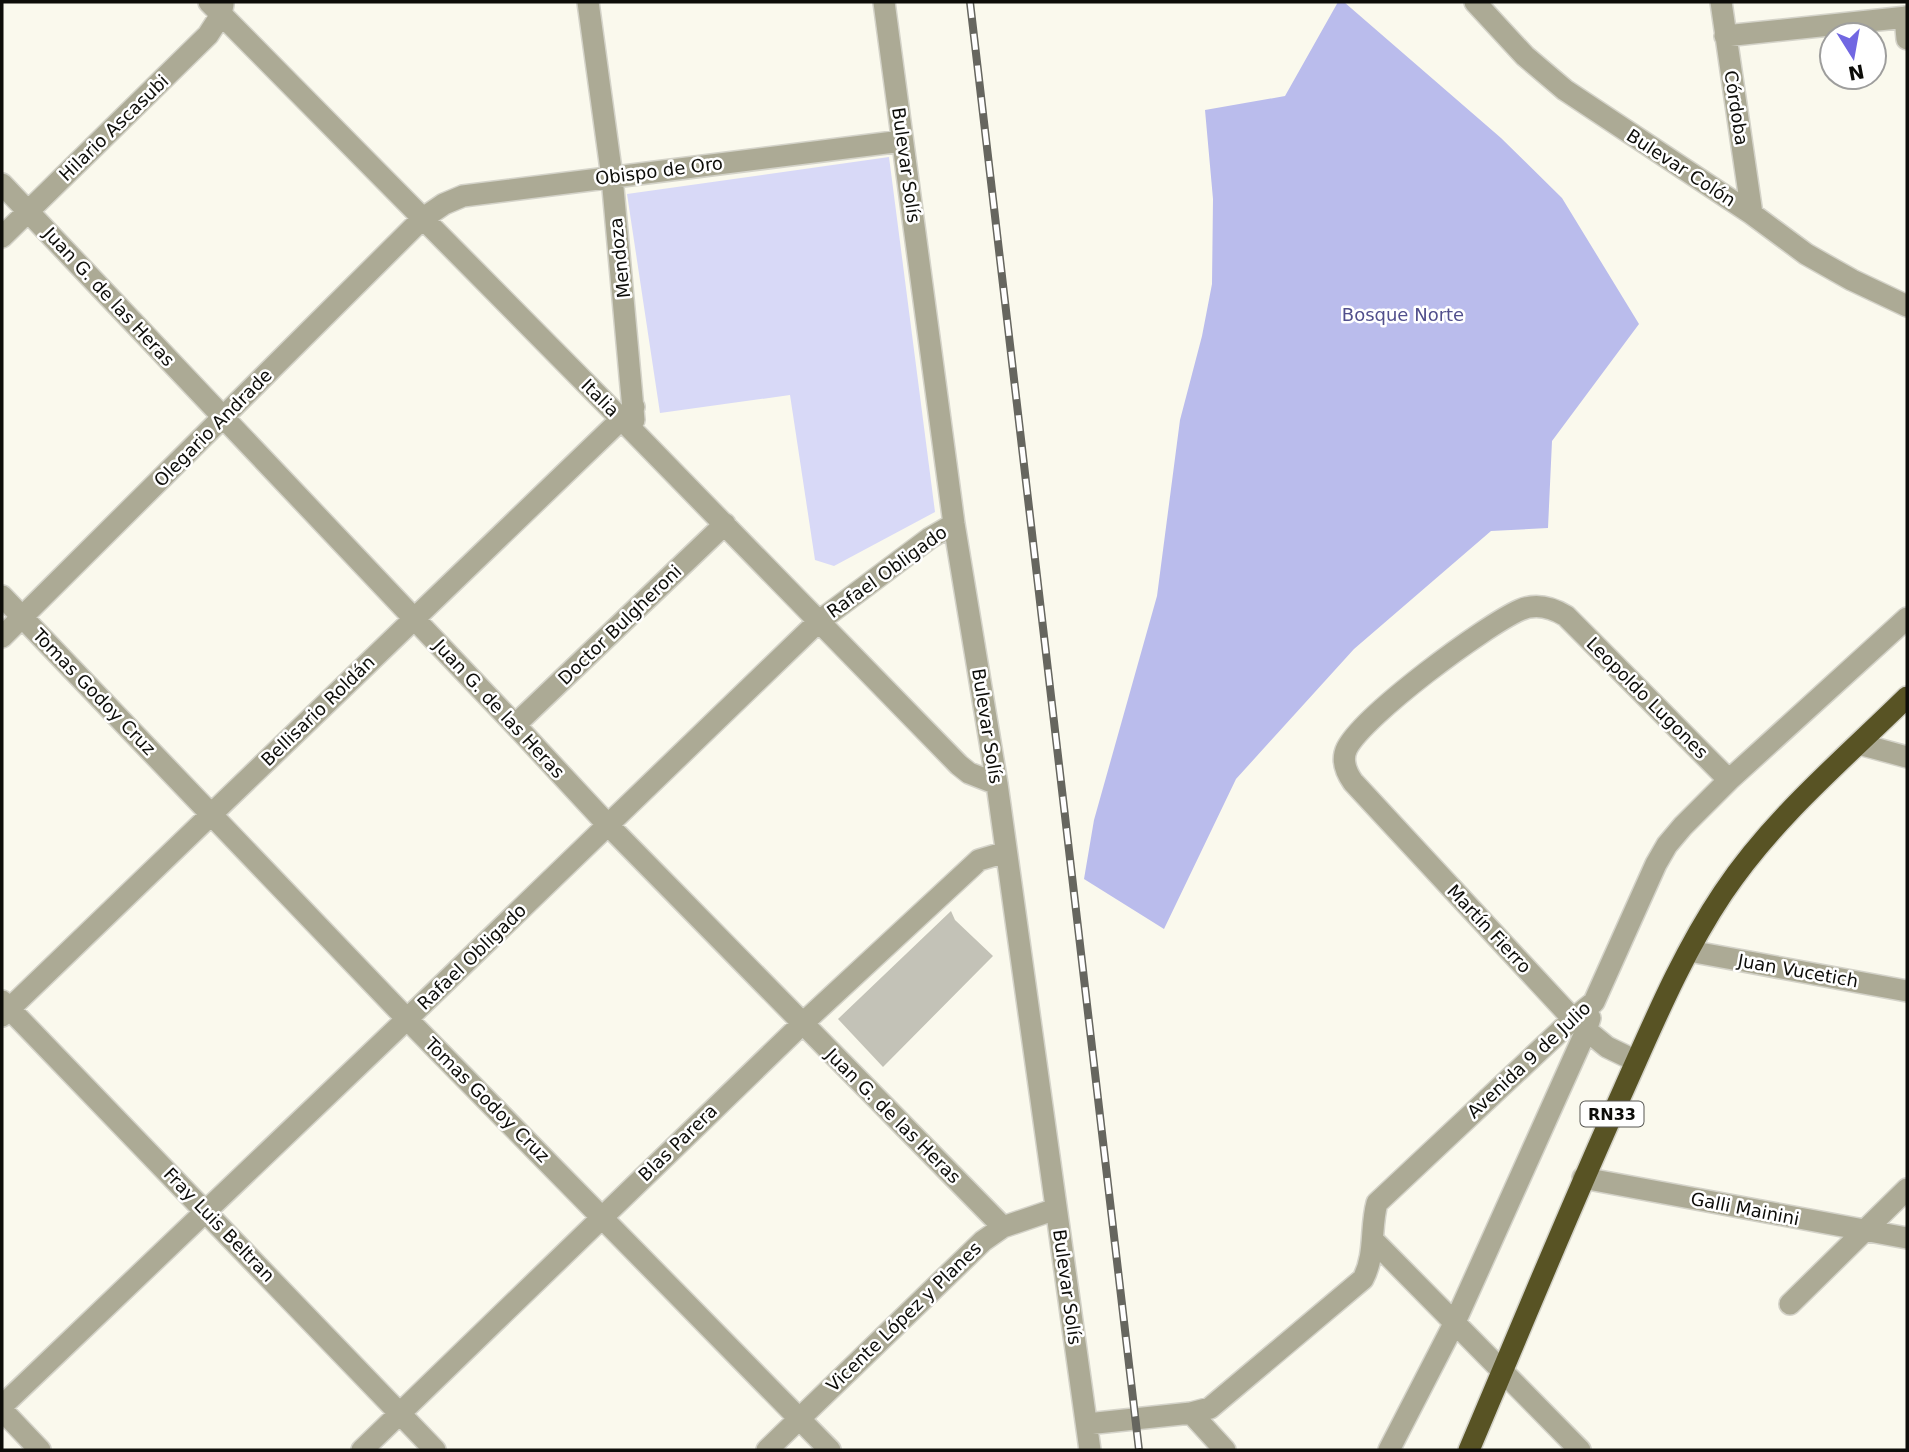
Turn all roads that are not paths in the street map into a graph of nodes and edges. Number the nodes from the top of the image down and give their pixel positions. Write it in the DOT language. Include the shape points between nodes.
graph roads {
  1 [pos="588,2"];
  2 [pos="884,2"];
  3 [pos="1475,2"];
  4 [pos="1721,2"];
  5 [pos="218,6"];
  6 [pos="1906,17"];
  7 [pos="1725,36"];
  8 [pos="1907,39"];
  9 [pos="902,141"];
  10 [pos="612,177"];
  11 [pos="2,184"];
  12 [pos="29,212"];
  13 [pos="1752,214"];
  14 [pos="422,219"];
  15 [pos="2,237"];
  16 [pos="1907,306"];
  17 [pos="223,419"];
  18 [pos="630,419"];
  19 [pos="725,524"];
  20 [pos="954,524"];
  21 [pos="2,596"];
  22 [pos="22,617"];
  23 [pos="414,618"];
  24 [pos="1907,618"];
  25 [pos="818,622"];
  26 [pos="2,636"];
  27 [pos="1907,696"];
  28 [pos="516,725"];
  29 [pos="1859,744"];
  30 [pos="1907,757"];
  31 [pos="1729,780"];
  32 [pos="1353,782"];
  33 [pos="997,784"];
  34 [pos="212,814"];
  35 [pos="608,825"];
  36 [pos="1006,852"];
  37 [pos="1689,951"];
  38 [pos="1907,990"];
  39 [pos="4,1008"];
  40 [pos="408,1019"];
  41 [pos="802,1024"];
  42 [pos="1580,1025"];
  43 [pos="1636,1061"];
  44 [pos="1583,1178"];
  45 [pos="1907,1189"];
  46 [pos="1056,1209"];
  47 [pos="206,1211"];
  48 [pos="602,1216"];
  49 [pos="1003,1227"];
  50 [pos="1864,1231"];
  51 [pos="1907,1238"];
  52 [pos="1373,1240"];
  53 [pos="1790,1304"];
  54 [pos="1455,1322"];
  55 [pos="1502,1372"];
  56 [pos="2,1408"];
  57 [pos="400,1413"];
  58 [pos="1191,1413"];
  59 [pos="799,1419"];
  60 [pos="1087,1424"];
  61 [pos="1572,1447"];
  62 [pos="40,1450"];
  63 [pos="362,1450"];
  64 [pos="435,1450"];
  65 [pos="767,1450"];
  66 [pos="830,1450"];
  67 [pos="1090,1450"];
  68 [pos="1225,1450"];
  69 [pos="1389,1450"];
  70 [pos="1469,1450"];
  1 -- 10 [label="street, Mendoza"];
  2 -- 9 [label="street, Bulevar Solís"];
  3 -- 13 [label="street, Bulevar Colón" via="1525,56 1565,90"];
  4 -- 7 [label="street, Córdoba"];
  5 -- 12 [label="street, Hilario Ascasubi" via="208,35"];
  5 -- 14 [label="street, Italia"];
  6 -- 7 [label="street"];
  6 -- 8 [label="street"];
  7 -- 13 [label="street, Córdoba"];
  9 -- 10 [label="street, Obispo de Oro"];
  9 -- 20 [label="street, Bulevar Solís"];
  10 -- 14 [label="street, Obispo de Oro" via="463,196"];
  10 -- 18 [label="street, Mendoza"];
  11 -- 12 [label="street, Juan G. de las Heras"];
  12 -- 15 [label="street, Hilario Ascasubi"];
  12 -- 17 [label="street, Juan G. de las Heras"];
  13 -- 16 [label="street, Bulevar Colón" via="1806,254"];
  14 -- 17 [label="street, Olegario Andrade"];
  14 -- 18 [label="street, Italia"];
  17 -- 22 [label="street, Olegario Andrade"];
  17 -- 23 [label="street, Juan G. de las Heras"];
  18 -- 19 [label="street, Italia"];
  18 -- 23 [label="street, Bellisario Roldán"];
  19 -- 25 [label="street, Italia"];
  19 -- 28 [label="street, Doctor Bulgheroni"];
  20 -- 25 [label="street, Rafael Obligado"];
  20 -- 33 [label="street, Bulevar Solís"];
  21 -- 22 [label="street, Tomas Godoy Cruz"];
  22 -- 26 [label="street, Olegario Andrade"];
  22 -- 34 [label="street, Tomas Godoy Cruz"];
  23 -- 28 [label="street, Juan G. de las Heras"];
  23 -- 34 [label="street, Bellisario Roldán"];
  24 -- 31 [label="street, Avenida 9 de Julio"];
  25 -- 33 [label="street, Italia" via="959,765"];
  25 -- 35 [label="street, Rafael Obligado"];
  27 -- 29 [label="highway, RN33"];
  28 -- 35 [label="street, Juan G. de las Heras"];
  29 -- 30 [label="street"];
  29 -- 37 [label="highway, RN33" via="1755,850"];
  31 -- 32 [label="street, Leopoldo Lugones" via="1566,616 1540,606 1521,609 1459,648 1358,732 1346,749 1344,762"];
  31 -- 42 [label="street, Avenida 9 de Julio" via="1667,845"];
  32 -- 42 [label="street, Martín Fierro"];
  33 -- 36 [label="street, Bulevar Solís"];
  34 -- 39 [label="street, Bellisario Roldán"];
  34 -- 40 [label="street, Tomas Godoy Cruz"];
  35 -- 40 [label="street, Rafael Obligado"];
  35 -- 41 [label="street, Juan G. de las Heras"];
  36 -- 41 [label="street, Blas Parera" via="979,860"];
  36 -- 46 [label="street, Bulevar Solís"];
  37 -- 38 [label="street, Juan Vucetich"];
  37 -- 43 [label="highway, RN33"];
  39 -- 47 [label="street, Fray Luis Beltran"];
  40 -- 47 [label="street, Rafael Obligado"];
  40 -- 48 [label="street, Tomas Godoy Cruz"];
  41 -- 48 [label="street, Blas Parera"];
  41 -- 49 [label="street, Juan G. de las Heras"];
  42 -- 43 [label="street, Martín Fierro" via="1607,1047"];
  42 -- 52 [label="street, Avenida 9 de Julio" via="1377,1203"];
  42 -- 54 [label="street"];
  43 -- 44 [label="highway, RN33"];
  44 -- 50 [label="street, Galli Mainini"];
  44 -- 55 [label="highway, RN33"];
  45 -- 50 [label="street"];
  46 -- 49 [label="street, Vicente López y Planes"];
  46 -- 60 [label="street, Bulevar Solís"];
  47 -- 56 [label="street, Rafael Obligado"];
  47 -- 57 [label="street, Fray Luis Beltran"];
  48 -- 57 [label="street, Blas Parera"];
  48 -- 59 [label="street, Tomas Godoy Cruz"];
  49 -- 59 [label="street, Vicente López y Planes" via="983,1241"];
  50 -- 51 [label="street, Galli Mainini"];
  50 -- 53 [label="street"];
  52 -- 54 [label="street"];
  52 -- 58 [label="street, Avenida 9 de Julio" via="1363,1279 1224,1398"];
  54 -- 55 [label="street"];
  54 -- 69 [label="street"];
  55 -- 61 [label="street"];
  55 -- 70 [label="highway, RN33"];
  56 -- 62 [label="street"];
  57 -- 63 [label="street, Blas Parera"];
  57 -- 64 [label="street, Fray Luis Beltran"];
  58 -- 60 [label="street"];
  58 -- 68 [label="street"];
  59 -- 65 [label="street, Vicente López y Planes"];
  59 -- 66 [label="street, Tomas Godoy Cruz"];
  60 -- 67 [label="street, Bulevar Solís"];
}
